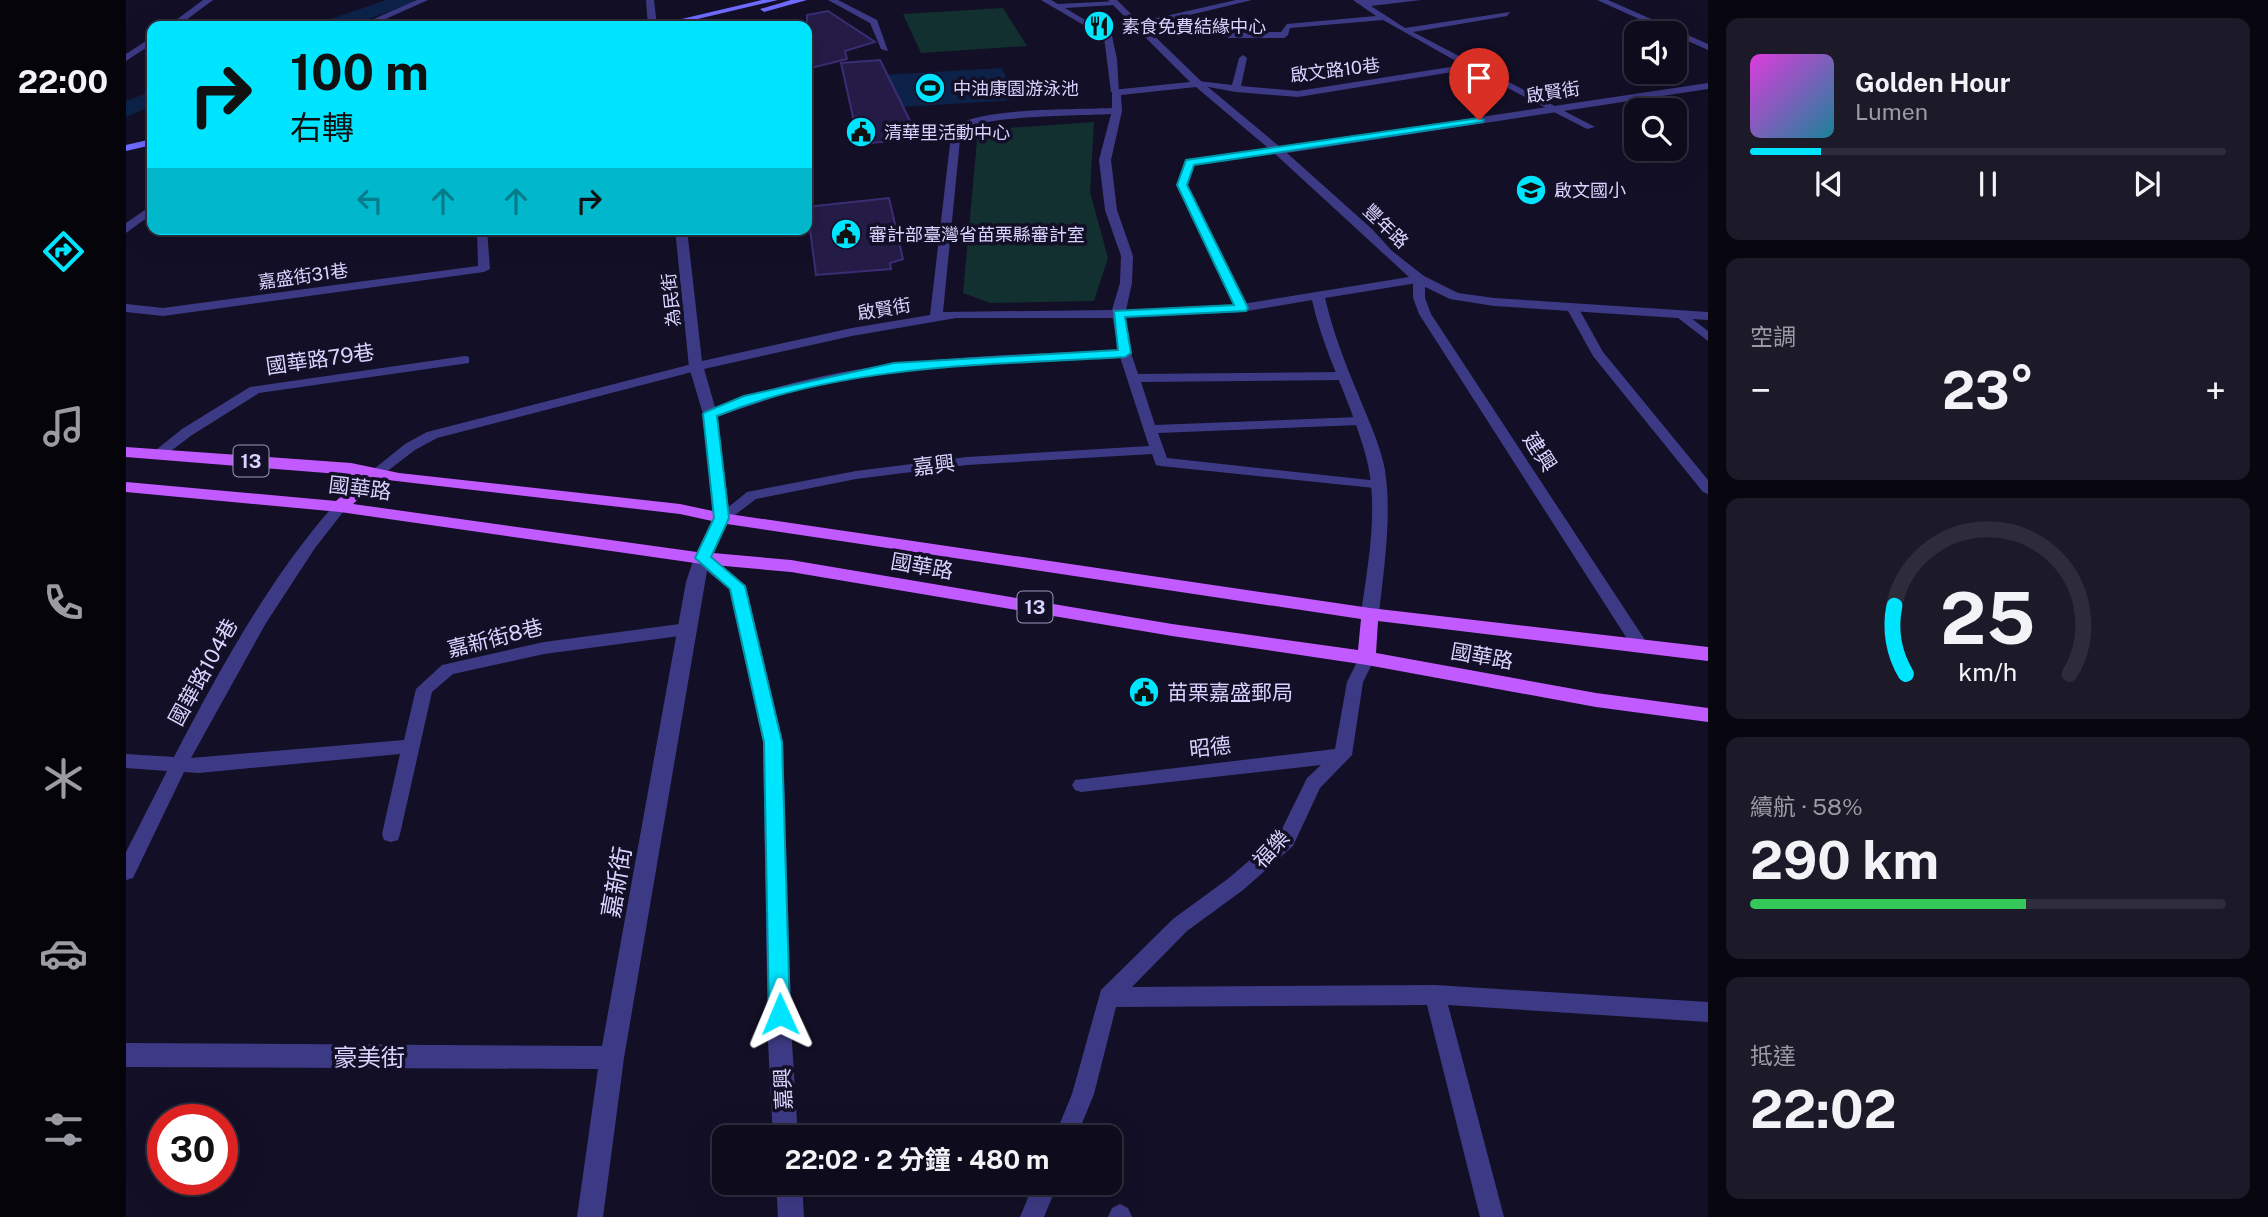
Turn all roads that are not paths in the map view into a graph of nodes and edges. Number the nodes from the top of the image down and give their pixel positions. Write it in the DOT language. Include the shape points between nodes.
graph roads {
  1 [pos="209,0"];
  2 [pos="424,0"];
  3 [pos="650,0"];
  4 [pos="774,0"];
  5 [pos="803,0"];
  6 [pos="832,0"];
  7 [pos="1045,0"];
  8 [pos="1248,0"];
  9 [pos="1417,0"];
  10 [pos="1601,0"];
  11 [pos="1113,2"];
  12 [pos="1230,2"];
  13 [pos="1359,2"];
  14 [pos="1056,6"];
  15 [pos="1507,14"];
  16 [pos="1383,18"];
  17 [pos="179,21"];
  18 [pos="374,21"];
  19 [pos="654,21"];
  20 [pos="678,21"];
  21 [pos="711,21"];
  22 [pos="1137,25"];
  23 [pos="1404,31"];
  24 [pos="1229,35"];
  25 [pos="147,43"];
  26 [pos="1708,47"];
  27 [pos="886,49"];
  28 [pos="126,58"];
  29 [pos="1243,58"];
  30 [pos="1474,66"];
  31 [pos="1198,84"];
  32 [pos="1708,86"];
  33 [pos="1236,89"];
  34 [pos="1116,92"];
  35 [pos="1556,109"];
  36 [pos="1117,111"];
  37 [pos="1590,127"];
  38 [pos="147,133"];
  39 [pos="126,138"];
  40 [pos="147,143"];
  41 [pos="126,148"];
  42 [pos="1278,151"];
  43 [pos="147,212"];
  44 [pos="126,229"];
  45 [pos="482,235"];
  46 [pos="682,235"];
  47 [pos="1419,279"];
  48 [pos="1318,296"];
  49 [pos="126,308"];
  50 [pos="1242,308"];
  51 [pos="1573,309"];
  52 [pos="1118,314"];
  53 [pos="1682,315"];
  54 [pos="1708,316"];
  55 [pos="936,317"];
  56 [pos="1708,337"];
  57 [pos="1125,353"];
  58 [pos="465,360"];
  59 [pos="696,368"];
  60 [pos="1343,376"];
  61 [pos="1133,378"];
  62 [pos="710,414"];
  63 [pos="1359,421"];
  64 [pos="1150,429"];
  65 [pos="1156,450"];
  66 [pos="126,452"];
  67 [pos="158,454"];
  68 [pos="376,473"];
  69 [pos="126,486"];
  70 [pos="1379,486"];
  71 [pos="1708,489"];
  72 [pos="340,507"];
  73 [pos="722,518"];
  74 [pos="702,558"];
  75 [pos="1370,614"];
  76 [pos="687,629"];
  77 [pos="1639,644"];
  78 [pos="1708,654"];
  79 [pos="1367,658"];
  80 [pos="1708,715"];
  81 [pos="412,746"];
  82 [pos="1343,755"];
  83 [pos="126,761"];
  84 [pos="176,765"];
  85 [pos="1081,785"];
  86 [pos="391,834"];
  87 [pos="126,872"];
  88 [pos="1436,995"];
  89 [pos="1108,998"];
  90 [pos="1708,1012"];
  91 [pos="126,1055"];
  92 [pos="612,1058"];
  93 [pos="785,1125"];
  94 [pos="1070,1125"];
  95 [pos="790,1195"];
  96 [pos="1041,1195"];
  97 [pos="590,1217"];
  98 [pos="791,1217"];
  99 [pos="1032,1217"];
  100 [pos="1492,1217"];
  1 -- 17 [label="street"];
  2 -- 18 [label="lane"];
  3 -- 19 [label="street"];
  4 -- 20 [label="street"];
  5 -- 21 [label="street"];
  6 -- 27 [label="lane" via="874,22"];
  7 -- 14 [label="lane"];
  8 -- 12 [label="street"];
  9 -- 13 [label="lane"];
  10 -- 26 [label="street"];
  11 -- 14 [label="lane"];
  11 -- 22 [label="street, 豐年路"];
  12 -- 22 [label="street"];
  13 -- 16 [label="lane"];
  14 -- 34 [label="lane" via="1108,36"];
  15 -- 23 [label="lane"];
  16 -- 23 [label="lane"];
  16 -- 24 [label="lane" via="1287,26 1284,35"];
  22 -- 31 [label="street, 豐年路"];
  23 -- 30 [label="lane"];
  25 -- 28 [label="street"];
  29 -- 33 [label="lane"];
  30 -- 33 [label="lane, 啟文路10巷" via="1298,94"];
  30 -- 35 [label="lane"];
  31 -- 33 [label="lane, 啟文路10巷"];
  31 -- 34 [label="street"];
  31 -- 42 [label="street, 豐年路"];
  32 -- 35 [label="street, 啟賢街"];
  34 -- 36 [label="street"];
  35 -- 37 [label="lane"];
  35 -- 42 [label="street, 啟賢街"];
  36 -- 52 [label="street" via="1105,160 1111,210 1127,256"];
  36 -- 55 [label="street" via="993,118 969,121 956,129"];
  38 -- 39 [label="street"];
  40 -- 41 [label="street"];
  42 -- 47 [label="street, 豐年路"];
  42 -- 50 [label="lane" via="1189,162 1182,185"];
  43 -- 44 [label="street"];
  45 -- 49 [label="lane, 嘉盛街31巷" via="484,269 163,312"];
  46 -- 59 [label="street, 為民街"];
  47 -- 48 [label="street, 啟賢街"];
  47 -- 51 [label="street, 豐年路" via="1455,296"];
  47 -- 77 [label="lane, 建興" via="1425,314"];
  48 -- 50 [label="street, 啟賢街"];
  48 -- 60 [label="street" via="1326,335"];
  50 -- 52 [label="street, 啟賢街"];
  51 -- 53 [label="street, 豐年路"];
  51 -- 71 [label="lane" via="1597,353"];
  52 -- 55 [label="street, 啟賢街"];
  52 -- 57 [label="lane"];
  53 -- 54 [label="street, 豐年路"];
  53 -- 56 [label="lane"];
  55 -- 59 [label="street, 啟賢街"];
  57 -- 61 [label="lane"];
  57 -- 62 [label="lane" via="894,367 748,399"];
  58 -- 67 [label="lane, 國華路79巷" via="255,390"];
  59 -- 62 [label="street, 為民街"];
  59 -- 68 [label="lane, 啟賢街" via="432,435"];
  60 -- 61 [label="lane"];
  60 -- 63 [label="street"];
  61 -- 64 [label="lane"];
  62 -- 73 [label="street, 為民街"];
  63 -- 64 [label="lane"];
  63 -- 70 [label="street" via="1373,454"];
  64 -- 65 [label="lane"];
  65 -- 70 [label="lane" via="1161,463"];
  65 -- 73 [label="lane, 嘉興" via="967,461 856,475 752,495"];
  66 -- 67 [label="main road, 國華路 / 13"];
  67 -- 68 [label="main road, 國華路 / 13"];
  68 -- 72 [label="main road"];
  68 -- 73 [label="main road, 國華路 / 13" via="680,509"];
  69 -- 72 [label="main road, 國華路 / 13"];
  70 -- 75 [label="street"];
  72 -- 74 [label="main road, 國華路 / 13"];
  72 -- 84 [label="lane, 國華路104巷" via="256,624"];
  73 -- 74 [label="main road"];
  73 -- 75 [label="main road, 國華路 / 13"];
  74 -- 76 [label="street, 嘉新街"];
  74 -- 79 [label="main road, 國華路 / 13" via="791,566 1171,631"];
  74 -- 93 [label="street, 嘉興" via="737,586 773,742"];
  75 -- 77 [label="main road, 國華路 / 13"];
  75 -- 79 [label="main road"];
  76 -- 81 [label="lane, 嘉新街8巷" via="544,648 448,669 424,689"];
  76 -- 92 [label="street, 嘉新街"];
  77 -- 78 [label="main road, 國華路 / 13"];
  79 -- 80 [label="main road, 國華路 / 13" via="1596,700"];
  79 -- 82 [label="lane" via="1355,682"];
  81 -- 84 [label="lane"];
  81 -- 86 [label="lane, 嘉新街8巷"];
  82 -- 85 [label="lane, 昭德"];
  82 -- 89 [label="lane, 福樂" via="1313,782 1286,840 1180,925"];
  83 -- 84 [label="lane"];
  84 -- 87 [label="lane, 國華路104巷"];
  88 -- 89 [label="lane"];
  88 -- 90 [label="lane"];
  88 -- 100 [label="lane"];
  89 -- 94 [label="lane"];
  91 -- 92 [label="street, 豪美街"];
  92 -- 97 [label="street, 嘉新街"];
  95 -- 98 [label="street"];
  96 -- 99 [label="lane"];
}
